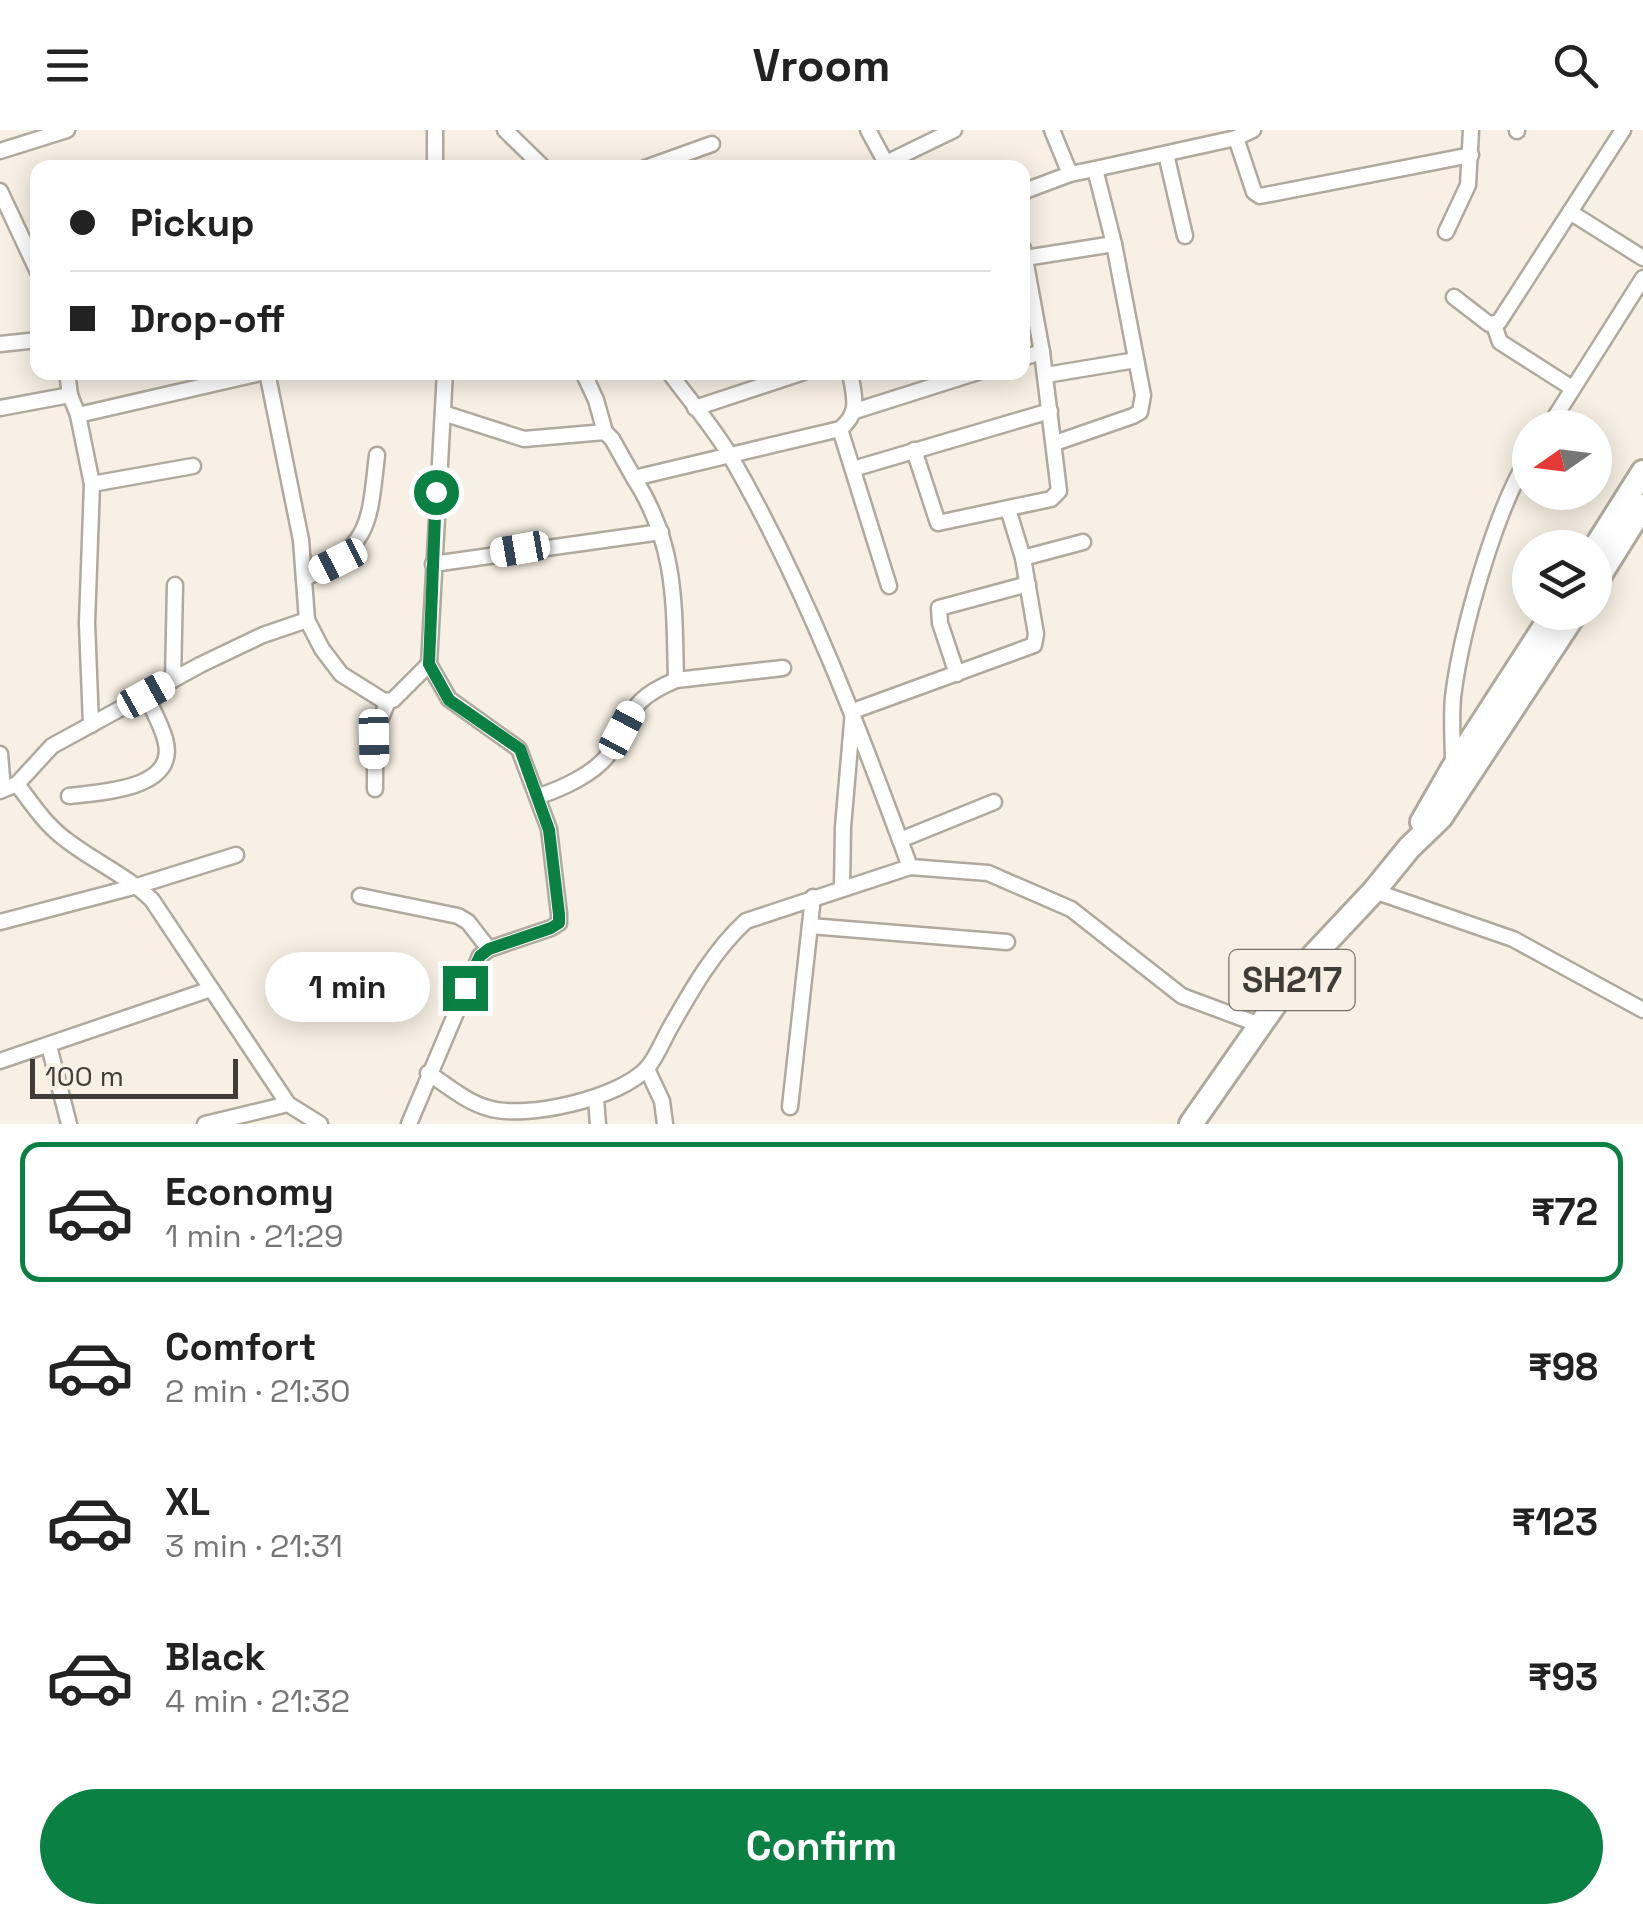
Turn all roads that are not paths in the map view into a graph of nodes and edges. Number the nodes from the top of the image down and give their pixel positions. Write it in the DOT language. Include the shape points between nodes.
graph roads {
  1 [pos="67,130"];
  2 [pos="435,130"];
  3 [pos="505,130"];
  4 [pos="868,130"];
  5 [pos="954,130"];
  6 [pos="1052,130"];
  7 [pos="1254,130"];
  8 [pos="1470,130"];
  9 [pos="1623,130"];
  10 [pos="1236,138"];
  11 [pos="712,144"];
  12 [pos="0,152"];
  13 [pos="1166,154"];
  14 [pos="1471,155"];
  15 [pos="436,160"];
  16 [pos="536,160"];
  17 [pos="667,160"];
  18 [pos="883,160"];
  19 [pos="896,160"];
  20 [pos="1095,169"];
  21 [pos="1070,174"];
  22 [pos="1030,189"];
  23 [pos="0,191"];
  24 [pos="1570,212"];
  25 [pos="1446,232"];
  26 [pos="1185,236"];
  27 [pos="1114,244"];
  28 [pos="1030,249"];
  29 [pos="30,255"];
  30 [pos="1643,258"];
  31 [pos="1643,278"];
  32 [pos="1454,298"];
  33 [pos="1030,309"];
  34 [pos="1494,325"];
  35 [pos="30,341"];
  36 [pos="0,344"];
  37 [pos="1042,352"];
  38 [pos="1030,356"];
  39 [pos="1136,360"];
  40 [pos="1046,375"];
  41 [pos="68,380"];
  42 [pos="223,380"];
  43 [pos="268,380"];
  44 [pos="445,380"];
  45 [pos="587,380"];
  46 [pos="675,380"];
  47 [pos="780,380"];
  48 [pos="851,380"];
  49 [pos="953,380"];
  50 [pos="1572,388"];
  51 [pos="70,395"];
  52 [pos="0,408"];
  53 [pos="695,408"];
  54 [pos="1559,410"];
  55 [pos="855,411"];
  56 [pos="1050,411"];
  57 [pos="443,414"];
  58 [pos="78,415"];
  59 [pos="840,429"];
  60 [pos="605,432"];
  61 [pos="1055,443"];
  62 [pos="914,450"];
  63 [pos="378,454"];
  64 [pos="731,456"];
  65 [pos="193,466"];
  66 [pos="853,469"];
  67 [pos="1643,472"];
  68 [pos="634,478"];
  69 [pos="92,484"];
  70 [pos="1512,491"];
  71 [pos="1643,506"];
  72 [pos="1008,509"];
  73 [pos="1606,530"];
  74 [pos="662,532"];
  75 [pos="1083,542"];
  76 [pos="1612,556"];
  77 [pos="1023,558"];
  78 [pos="433,564"];
  79 [pos="304,579"];
  80 [pos="1028,584"];
  81 [pos="175,586"];
  82 [pos="889,586"];
  83 [pos="308,620"];
  84 [pos="1542,630"];
  85 [pos="1564,630"];
  86 [pos="429,664"];
  87 [pos="783,668"];
  88 [pos="957,674"];
  89 [pos="174,680"];
  90 [pos="676,680"];
  91 [pos="146,695"];
  92 [pos="388,701"];
  93 [pos="853,711"];
  94 [pos="91,724"];
  95 [pos="0,754"];
  96 [pos="1452,768"];
  97 [pos="7,788"];
  98 [pos="376,789"];
  99 [pos="70,796"];
  100 [pos="539,796"];
  101 [pos="994,802"];
  102 [pos="900,840"];
  103 [pos="1409,848"];
  104 [pos="236,855"];
  105 [pos="910,866"];
  106 [pos="137,886"];
  107 [pos="842,888"];
  108 [pos="1374,891"];
  109 [pos="360,896"];
  110 [pos="813,897"];
  111 [pos="0,922"];
  112 [pos="810,926"];
  113 [pos="1007,942"];
  114 [pos="489,949"];
  115 [pos="212,989"];
  116 [pos="1643,1010"];
  117 [pos="1260,1025"];
  118 [pos="50,1046"];
  119 [pos="0,1061"];
  120 [pos="647,1069"];
  121 [pos="428,1074"];
  122 [pos="596,1099"];
  123 [pos="288,1104"];
  124 [pos="790,1107"];
  125 [pos="69,1124"];
  126 [pos="205,1124"];
  127 [pos="320,1124"];
  128 [pos="409,1124"];
  129 [pos="598,1124"];
  130 [pos="665,1124"];
  131 [pos="1190,1124"];
  1 -- 12 [label="street"];
  2 -- 15 [label="street"];
  3 -- 16 [label="street"];
  4 -- 18 [label="street"];
  5 -- 19 [label="street"];
  6 -- 21 [label="street"];
  7 -- 10 [label="street"];
  8 -- 14 [label="street"];
  9 -- 24 [label="street"];
  10 -- 13 [label="street"];
  10 -- 14 [label="street" via="1260,196"];
  11 -- 17 [label="street"];
  13 -- 20 [label="street"];
  13 -- 26 [label="street"];
  14 -- 25 [label="street" via="1468,185"];
  20 -- 21 [label="street"];
  20 -- 27 [label="street"];
  21 -- 22 [label="street"];
  23 -- 29 [label="street"];
  24 -- 30 [label="street"];
  24 -- 34 [label="street"];
  27 -- 28 [label="street"];
  27 -- 39 [label="street"];
  31 -- 50 [label="street"];
  32 -- 34 [label="street"];
  33 -- 37 [label="street"];
  34 -- 50 [label="street" via="1500,342"];
  35 -- 36 [label="street"];
  37 -- 38 [label="street"];
  37 -- 40 [label="street"];
  39 -- 40 [label="street"];
  39 -- 61 [label="street" via="1140,412"];
  40 -- 56 [label="street"];
  41 -- 51 [label="street"];
  42 -- 58 [label="street"];
  43 -- 79 [label="street"];
  44 -- 57 [label="street"];
  45 -- 60 [label="street"];
  46 -- 53 [label="street"];
  47 -- 53 [label="street"];
  48 -- 55 [label="street"];
  49 -- 55 [label="street"];
  50 -- 54 [label="street"];
  51 -- 52 [label="street"];
  51 -- 58 [label="street"];
  53 -- 64 [label="street"];
  55 -- 59 [label="street"];
  56 -- 61 [label="street"];
  56 -- 62 [label="street"];
  57 -- 60 [label="street" via="524,439"];
  57 -- 78 [label="street"];
  58 -- 69 [label="street"];
  59 -- 64 [label="street"];
  59 -- 66 [label="street"];
  60 -- 68 [label="street"];
  61 -- 72 [label="street" via="1059,491"];
  62 -- 66 [label="street"];
  62 -- 72 [label="street" via="938,524"];
  63 -- 79 [label="street" via="366,528 338,561"];
  64 -- 68 [label="street"];
  64 -- 93 [label="street"];
  65 -- 69 [label="street"];
  66 -- 82 [label="street"];
  67 -- 73 [label="main road"];
  68 -- 74 [label="street"];
  69 -- 94 [label="street"];
  70 -- 96 [label="street" via="1473,602 1454,697"];
  71 -- 76 [label="main road"];
  72 -- 77 [label="street"];
  74 -- 78 [label="street"];
  74 -- 90 [label="street" via="673,582"];
  75 -- 77 [label="street"];
  77 -- 80 [label="street"];
  78 -- 86 [label="street"];
  79 -- 83 [label="street"];
  80 -- 88 [label="street" via="1034,645"];
  80 -- 88 [label="street" via="939,608"];
  81 -- 89 [label="street"];
  83 -- 89 [label="street" via="262,635"];
  83 -- 92 [label="street" via="341,674"];
  84 -- 96 [label="main road, SH217"];
  85 -- 103 [label="main road, SH217" via="1441,817"];
  86 -- 92 [label="street"];
  86 -- 100 [label="street" via="449,700 520,749"];
  87 -- 90 [label="street"];
  88 -- 93 [label="street"];
  89 -- 91 [label="street"];
  90 -- 100 [label="street" via="637,702 607,757"];
  91 -- 94 [label="street"];
  91 -- 99 [label="street" via="166,740 164,765 131,787"];
  92 -- 98 [label="street" via="375,733"];
  93 -- 102 [label="street"];
  93 -- 107 [label="street"];
  94 -- 97 [label="street" via="52,746"];
  95 -- 97 [label="street"];
  96 -- 103 [label="main road, SH217"];
  97 -- 106 [label="street" via="64,838"];
  100 -- 114 [label="street" via="559,923"];
  101 -- 102 [label="street"];
  102 -- 105 [label="street"];
  103 -- 108 [label="main road, SH217"];
  104 -- 106 [label="street"];
  105 -- 107 [label="street"];
  105 -- 117 [label="street" via="988,873 1071,909 1182,996"];
  106 -- 111 [label="street"];
  106 -- 115 [label="street"];
  107 -- 110 [label="street"];
  108 -- 116 [label="street" via="1513,939"];
  108 -- 117 [label="main road, SH217" via="1296,974"];
  109 -- 114 [label="street" via="458,916"];
  110 -- 112 [label="street"];
  110 -- 120 [label="street" via="733,932"];
  112 -- 113 [label="street"];
  112 -- 124 [label="street"];
  114 -- 121 [label="street" via="480,956"];
  115 -- 118 [label="street"];
  115 -- 123 [label="street"];
  117 -- 131 [label="main road, SH217"];
  118 -- 119 [label="street"];
  118 -- 125 [label="street"];
  120 -- 122 [label="street"];
  120 -- 130 [label="street"];
  121 -- 122 [label="street" via="493,1110"];
  121 -- 128 [label="street"];
  122 -- 129 [label="street"];
  123 -- 126 [label="street"];
  123 -- 127 [label="street"];
}
